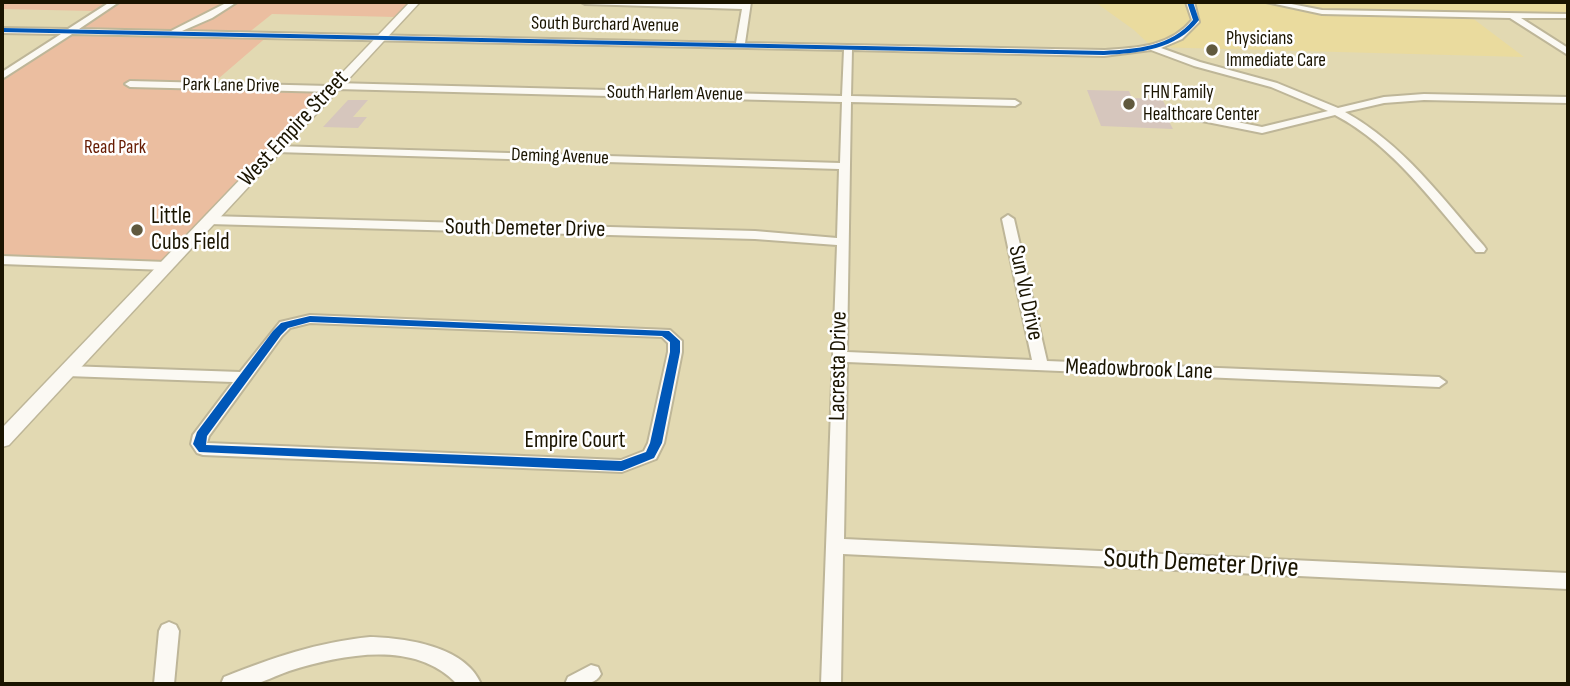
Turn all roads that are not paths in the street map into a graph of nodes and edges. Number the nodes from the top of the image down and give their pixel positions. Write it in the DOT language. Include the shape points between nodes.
graph roads {
  1 [pos="115,2"];
  2 [pos="233,2"];
  3 [pos="415,2"];
  4 [pos="585,2"];
  5 [pos="1190,2"];
  6 [pos="1270,2"];
  7 [pos="747,4"];
  8 [pos="1512,15"];
  9 [pos="1568,16"];
  10 [pos="2,30"];
  11 [pos="69,32"];
  12 [pos="170,33"];
  13 [pos="380,37"];
  14 [pos="740,45"];
  15 [pos="848,47"];
  16 [pos="1152,47"];
  17 [pos="1568,52"];
  18 [pos="2,76"];
  19 [pos="131,84"];
  20 [pos="333,87"];
  21 [pos="846,98"];
  22 [pos="1568,100"];
  23 [pos="1014,103"];
  24 [pos="1335,111"];
  25 [pos="1197,117"];
  26 [pos="276,149"];
  27 [pos="843,166"];
  28 [pos="1008,219"];
  29 [pos="209,220"];
  30 [pos="842,242"];
  31 [pos="1480,248"];
  32 [pos="2,260"];
  33 [pos="16,260"];
  34 [pos="166,266"];
  35 [pos="2,273"];
  36 [pos="840,357"];
  37 [pos="1041,367"];
  38 [pos="67,371"];
  39 [pos="243,377"];
  40 [pos="1438,382"];
  41 [pos="2,440"];
  42 [pos="834,546"];
  43 [pos="1568,581"];
  44 [pos="169,631"];
  45 [pos="262,677"];
  46 [pos="164,684"];
  47 [pos="231,684"];
  48 [pos="471,684"];
  49 [pos="831,684"];
  1 -- 11 [label="street"];
  2 -- 12 [label="street"];
  3 -- 13 [label="main road, West Empire Street"];
  4 -- 7 [label="street"];
  5 -- 16 [label="street, South Burchard Avenue" via="1196,20 1191,30"];
  6 -- 8 [label="street" via="1322,12"];
  7 -- 14 [label="street"];
  8 -- 9 [label="street"];
  8 -- 17 [label="street"];
  10 -- 11 [label="street, South Burchard Avenue"];
  11 -- 12 [label="street, South Burchard Avenue"];
  11 -- 18 [label="street"];
  12 -- 13 [label="street, South Burchard Avenue"];
  13 -- 14 [label="street, South Burchard Avenue"];
  13 -- 20 [label="main road, West Empire Street"];
  14 -- 15 [label="street, South Burchard Avenue"];
  15 -- 16 [label="street, South Burchard Avenue" via="1104,53"];
  15 -- 21 [label="street, Lacresta Drive"];
  16 -- 24 [label="street" via="1193,65 1271,84"];
  19 -- 20 [label="street, Park Lane Drive"];
  20 -- 21 [label="street, South Harlem Avenue"];
  20 -- 26 [label="main road, West Empire Street"];
  21 -- 23 [label="street, South Harlem Avenue"];
  21 -- 27 [label="street, Lacresta Drive"];
  22 -- 24 [label="street" via="1406,98"];
  24 -- 25 [label="street" via="1262,130"];
  24 -- 31 [label="street" via="1382,142"];
  26 -- 27 [label="street, Deming Avenue"];
  26 -- 29 [label="main road, West Empire Street"];
  27 -- 30 [label="street, Lacresta Drive"];
  28 -- 37 [label="street, Sun Vu Drive"];
  29 -- 30 [label="street, South Demeter Drive" via="755,235"];
  29 -- 34 [label="main road, West Empire Street"];
  30 -- 36 [label="street, Lacresta Drive"];
  32 -- 33 [label="street"];
  33 -- 34 [label="street"];
  33 -- 35 [label="street"];
  34 -- 38 [label="main road, West Empire Street"];
  36 -- 37 [label="street, Meadowbrook Lane"];
  36 -- 42 [label="street, Lacresta Drive"];
  37 -- 40 [label="street, Meadowbrook Lane"];
  38 -- 39 [label="street"];
  38 -- 41 [label="main road, West Empire Street"];
  39 -- 39 [label="street, Empire Court" via="201,435 203,449 622,466 650,455 656,443 676,341 665,333 650,331 310,318 285,325"];
  42 -- 43 [label="street, South Demeter Drive"];
  42 -- 49 [label="street, Lacresta Drive"];
  44 -- 46 [label="street"];
  45 -- 47 [label="street"];
  45 -- 48 [label="street" via="327,650 376,647 416,650 451,666"];
}
